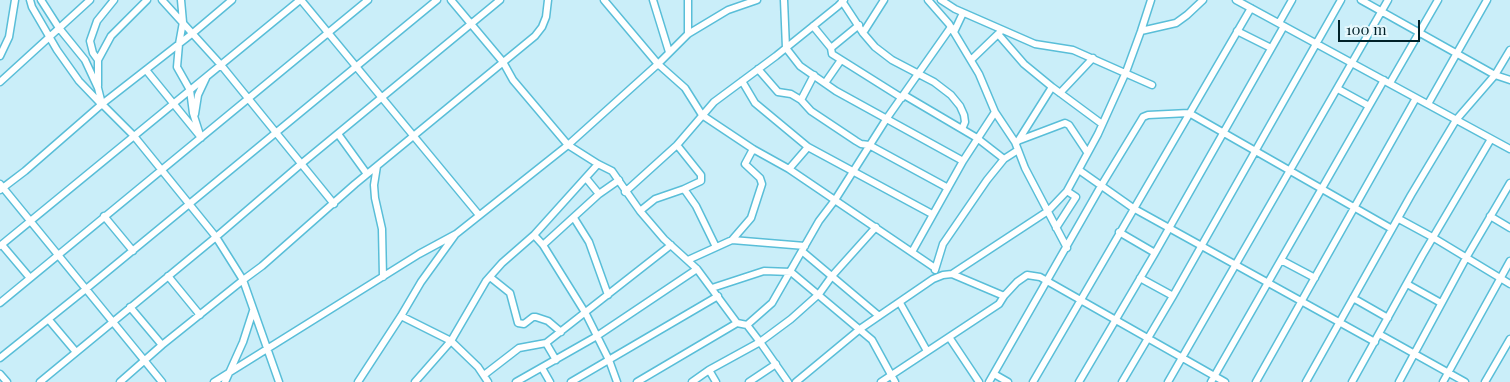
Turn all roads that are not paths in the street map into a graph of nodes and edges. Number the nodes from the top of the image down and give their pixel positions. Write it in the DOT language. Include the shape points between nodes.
graph roads {
  1 [pos="15,0"];
  2 [pos="30,0"];
  3 [pos="42,0"];
  4 [pos="90,0"];
  5 [pos="114,0"];
  6 [pos="147,0"];
  7 [pos="162,0"];
  8 [pos="181,0"];
  9 [pos="232,0"];
  10 [pos="300,0"];
  11 [pos="368,0"];
  12 [pos="437,0"];
  13 [pos="452,0"];
  14 [pos="500,0"];
  15 [pos="548,0"];
  16 [pos="604,0"];
  17 [pos="653,0"];
  18 [pos="688,0"];
  19 [pos="736,0"];
  20 [pos="757,0"];
  21 [pos="784,0"];
  22 [pos="884,0"];
  23 [pos="928,0"];
  24 [pos="941,0"];
  25 [pos="1151,0"];
  26 [pos="1203,0"];
  27 [pos="1292,0"];
  28 [pos="1340,0"];
  29 [pos="1361,0"];
  30 [pos="1388,0"];
  31 [pos="1438,0"];
  32 [pos="1487,0"];
  33 [pos="843,1"];
  34 [pos="1240,1"];
  35 [pos="1250,8"];
  36 [pos="728,10"];
  37 [pos="1381,11"];
  38 [pos="964,13"];
  39 [pos="183,22"];
  40 [pos="471,24"];
  41 [pos="1281,24"];
  42 [pos="858,25"];
  43 [pos="813,26"];
  44 [pos="59,28"];
  45 [pos="952,29"];
  46 [pos="1141,31"];
  47 [pos="1237,31"];
  48 [pos="863,32"];
  49 [pos="999,32"];
  50 [pos="1419,32"];
  51 [pos="193,33"];
  52 [pos="328,33"];
  53 [pos="688,34"];
  54 [pos="49,37"];
  55 [pos="1316,43"];
  56 [pos="179,44"];
  57 [pos="786,48"];
  58 [pos="831,48"];
  59 [pos="1271,48"];
  60 [pos="1510,50"];
  61 [pos="669,52"];
  62 [pos="1456,53"];
  63 [pos="0,56"];
  64 [pos="1093,58"];
  65 [pos="98,60"];
  66 [pos="841,60"];
  67 [pos="971,60"];
  68 [pos="503,62"];
  69 [pos="1352,62"];
  70 [pos="658,64"];
  71 [pos="221,65"];
  72 [pos="356,67"];
  73 [pos="758,69"];
  74 [pos="146,70"];
  75 [pos="1126,72"];
  76 [pos="918,74"];
  77 [pos="814,75"];
  78 [pos="1495,75"];
  79 [pos="207,76"];
  80 [pos="1510,80"];
  81 [pos="742,81"];
  82 [pos="0,82"];
  83 [pos="1387,82"];
  84 [pos="825,83"];
  85 [pos="1152,85"];
  86 [pos="1052,87"];
  87 [pos="98,88"];
  88 [pos="1338,88"];
  89 [pos="190,90"];
  90 [pos="1060,93"];
  91 [pos="903,96"];
  92 [pos="381,98"];
  93 [pos="1416,98"];
  94 [pos="248,99"];
  95 [pos="801,100"];
  96 [pos="102,104"];
  97 [pos="173,104"];
  98 [pos="1428,104"];
  99 [pos="1369,106"];
  100 [pos="995,112"];
  101 [pos="1188,113"];
  102 [pos="702,116"];
  103 [pos="194,117"];
  104 [pos="887,118"];
  105 [pos="1456,120"];
  106 [pos="1102,124"];
  107 [pos="962,129"];
  108 [pos="276,133"];
  109 [pos="1222,133"];
  110 [pos="338,134"];
  111 [pos="134,136"];
  112 [pos="413,137"];
  113 [pos="201,138"];
  114 [pos="977,138"];
  115 [pos="1491,138"];
  116 [pos="1018,141"];
  117 [pos="568,145"];
  118 [pos="677,145"];
  119 [pos="869,145"];
  120 [pos="808,147"];
  121 [pos="753,149"];
  122 [pos="1510,149"];
  123 [pos="1018,150"];
  124 [pos="1254,150"];
  125 [pos="1087,152"];
  126 [pos="1004,159"];
  127 [pos="963,160"];
  128 [pos="301,164"];
  129 [pos="598,164"];
  130 [pos="378,166"];
  131 [pos="789,169"];
  132 [pos="162,170"];
  133 [pos="1079,170"];
  134 [pos="1289,170"];
  135 [pos="852,172"];
  136 [pos="367,174"];
  137 [pos="586,178"];
  138 [pos="620,180"];
  139 [pos="1510,183"];
  140 [pos="1101,186"];
  141 [pos="1,187"];
  142 [pos="948,188"];
  143 [pos="684,189"];
  144 [pos="1322,189"];
  145 [pos="1067,191"];
  146 [pos="626,192"];
  147 [pos="599,194"];
  148 [pos="835,200"];
  149 [pos="189,204"];
  150 [pos="334,204"];
  151 [pos="1355,207"];
  152 [pos="1133,208"];
  153 [pos="640,211"];
  154 [pos="1048,212"];
  155 [pos="932,214"];
  156 [pos="479,215"];
  157 [pos="104,216"];
  158 [pos="1490,216"];
  159 [pos="574,218"];
  160 [pos="1398,219"];
  161 [pos="30,221"];
  162 [pos="876,227"];
  163 [pos="1168,227"];
  164 [pos="1056,228"];
  165 [pos="1510,228"];
  166 [pos="1392,229"];
  167 [pos="1119,232"];
  168 [pos="456,234"];
  169 [pos="534,235"];
  170 [pos="216,237"];
  171 [pos="1434,238"];
  172 [pos="732,240"];
  173 [pos="543,245"];
  174 [pos="671,245"];
  175 [pos="1,246"];
  176 [pos="1202,246"];
  177 [pos="716,247"];
  178 [pos="1067,248"];
  179 [pos="804,249"];
  180 [pos="133,251"];
  181 [pos="912,252"];
  182 [pos="1155,253"];
  183 [pos="57,254"];
  184 [pos="1466,258"];
  185 [pos="688,260"];
  186 [pos="1281,260"];
  187 [pos="1510,261"];
  188 [pos="1235,265"];
  189 [pos="936,268"];
  190 [pos="697,269"];
  191 [pos="791,272"];
  192 [pos="952,274"];
  193 [pos="168,276"];
  194 [pos="832,276"];
  195 [pos="383,277"];
  196 [pos="490,277"];
  197 [pos="30,278"];
  198 [pos="1140,278"];
  199 [pos="1315,278"];
  200 [pos="1500,278"];
  201 [pos="933,279"];
  202 [pos="243,280"];
  203 [pos="1047,280"];
  204 [pos="1267,283"];
  205 [pos="1407,284"];
  206 [pos="1510,284"];
  207 [pos="712,288"];
  208 [pos="86,289"];
  209 [pos="819,294"];
  210 [pos="608,295"];
  211 [pos="718,296"];
  212 [pos="1004,296"];
  213 [pos="1173,296"];
  214 [pos="1353,298"];
  215 [pos="1081,300"];
  216 [pos="1302,302"];
  217 [pos="0,303"];
  218 [pos="900,303"];
  219 [pos="1441,303"];
  220 [pos="130,307"];
  221 [pos="253,311"];
  222 [pos="586,314"];
  223 [pos="200,315"];
  224 [pos="401,316"];
  225 [pos="879,316"];
  226 [pos="1388,318"];
  227 [pos="48,320"];
  228 [pos="1115,320"];
  229 [pos="112,322"];
  230 [pos="1340,322"];
  231 [pos="737,323"];
  232 [pos="747,325"];
  233 [pos="860,329"];
  234 [pos="561,332"];
  235 [pos="1379,334"];
  236 [pos="597,336"];
  237 [pos="949,337"];
  238 [pos="1147,339"];
  239 [pos="451,341"];
  240 [pos="1510,341"];
  241 [pos="760,342"];
  242 [pos="1375,342"];
  243 [pos="546,343"];
  244 [pos="162,345"];
  245 [pos="268,348"];
  246 [pos="927,351"];
  247 [pos="76,352"];
  248 [pos="1414,354"];
  249 [pos="0,358"];
  250 [pos="1182,358"];
  251 [pos="145,360"];
  252 [pos="556,360"];
  253 [pos="609,360"];
  254 [pos="776,364"];
  255 [pos="542,368"];
  256 [pos="709,370"];
  257 [pos="1448,372"];
  258 [pos="228,373"];
  259 [pos="0,374"];
  260 [pos="891,374"];
  261 [pos="994,374"];
  262 [pos="484,375"];
  263 [pos="1213,379"];
  264 [pos="7,382"];
  265 [pos="40,382"];
  266 [pos="120,382"];
  267 [pos="162,382"];
  268 [pos="214,382"];
  269 [pos="225,382"];
  270 [pos="279,382"];
  271 [pos="358,382"];
  272 [pos="415,382"];
  273 [pos="488,382"];
  274 [pos="516,382"];
  275 [pos="550,382"];
  276 [pos="571,382"];
  277 [pos="617,382"];
  278 [pos="637,382"];
  279 [pos="692,382"];
  280 [pos="716,382"];
  281 [pos="749,382"];
  282 [pos="788,382"];
  283 [pos="796,382"];
  284 [pos="881,382"];
  285 [pos="895,382"];
  286 [pos="978,382"];
  287 [pos="990,382"];
  288 [pos="1008,382"];
  289 [pos="1033,382"];
  290 [pos="1078,382"];
  291 [pos="1122,382"];
  292 [pos="1168,382"];
  293 [pos="1225,382"];
  294 [pos="1256,382"];
  295 [pos="1306,382"];
  296 [pos="1352,382"];
  297 [pos="1398,382"];
  298 [pos="1443,382"];
  299 [pos="1465,382"];
  300 [pos="1485,382"];
  1 -- 63 [label="street" via="9,37"];
  2 -- 54 [label="street"];
  3 -- 44 [label="street"];
  4 -- 44 [label="street"];
  5 -- 65 [label="street" via="97,21 90,41"];
  6 -- 65 [label="street" via="111,36"];
  7 -- 39 [label="street"];
  8 -- 39 [label="street"];
  9 -- 51 [label="street"];
  10 -- 52 [label="street"];
  10 -- 71 [label="street"];
  11 -- 52 [label="street"];
  12 -- 72 [label="street"];
  13 -- 40 [label="street"];
  14 -- 40 [label="street"];
  15 -- 68 [label="street" via="542,27"];
  16 -- 70 [label="street"];
  17 -- 61 [label="street"];
  18 -- 53 [label="street"];
  19 -- 36 [label="street"];
  20 -- 36 [label="street"];
  21 -- 57 [label="street"];
  22 -- 48 [label="street"];
  23 -- 45 [label="street"];
  24 -- 38 [label="street"];
  25 -- 46 [label="street"];
  26 -- 46 [label="street" via="1176,22"];
  27 -- 41 [label="street"];
  28 -- 55 [label="street"];
  29 -- 37 [label="street"];
  30 -- 37 [label="street"];
  31 -- 50 [label="street"];
  32 -- 62 [label="street"];
  33 -- 42 [label="street"];
  33 -- 43 [label="street"];
  34 -- 35 [label="street"];
  35 -- 41 [label="street"];
  35 -- 47 [label="street"];
  36 -- 53 [label="street"];
  37 -- 50 [label="street"];
  37 -- 69 [label="street"];
  38 -- 45 [label="street"];
  38 -- 49 [label="street"];
  39 -- 51 [label="street"];
  39 -- 56 [label="street"];
  40 -- 68 [label="street"];
  40 -- 92 [label="street"];
  41 -- 55 [label="street"];
  41 -- 59 [label="street"];
  42 -- 48 [label="street"];
  42 -- 58 [label="street"];
  43 -- 57 [label="street"];
  43 -- 58 [label="street"];
  44 -- 54 [label="street"];
  44 -- 87 [label="street" via="85,60"];
  45 -- 67 [label="street"];
  45 -- 76 [label="street"];
  46 -- 75 [label="street"];
  47 -- 59 [label="street"];
  47 -- 101 [label="street"];
  48 -- 76 [label="street" via="892,60"];
  49 -- 64 [label="street"];
  49 -- 67 [label="street"];
  49 -- 86 [label="street" via="1024,64"];
  50 -- 62 [label="street"];
  50 -- 83 [label="street"];
  51 -- 56 [label="street"];
  51 -- 71 [label="street"];
  52 -- 72 [label="street"];
  52 -- 94 [label="street"];
  53 -- 61 [label="street"];
  54 -- 82 [label="street"];
  54 -- 96 [label="street" via="79,81"];
  55 -- 69 [label="street"];
  55 -- 124 [label="street"];
  56 -- 74 [label="street"];
  56 -- 89 [label="street" via="177,67"];
  57 -- 73 [label="street"];
  57 -- 77 [label="street" via="800,66"];
  58 -- 66 [label="street" via="832,54"];
  59 -- 109 [label="street"];
  60 -- 78 [label="street"];
  61 -- 70 [label="street"];
  62 -- 78 [label="street"];
  62 -- 98 [label="street"];
  64 -- 75 [label="street"];
  64 -- 90 [label="street"];
  65 -- 87 [label="street"];
  66 -- 84 [label="street"];
  66 -- 91 [label="street"];
  67 -- 100 [label="street"];
  68 -- 112 [label="street"];
  68 -- 117 [label="street" via="513,80"];
  69 -- 83 [label="street"];
  69 -- 88 [label="street"];
  70 -- 102 [label="street" via="685,88"];
  70 -- 117 [label="street"];
  71 -- 79 [label="street"];
  71 -- 94 [label="street"];
  72 -- 92 [label="street"];
  72 -- 108 [label="street"];
  73 -- 81 [label="street"];
  73 -- 95 [label="street" via="778,92"];
  74 -- 96 [label="street"];
  74 -- 97 [label="street"];
  75 -- 85 [label="street"];
  75 -- 106 [label="street"];
  76 -- 91 [label="street"];
  76 -- 107 [label="street" via="943,88 960,106 965,122"];
  77 -- 84 [label="street"];
  77 -- 95 [label="street"];
  78 -- 80 [label="street"];
  78 -- 105 [label="street"];
  79 -- 89 [label="street"];
  79 -- 103 [label="street" via="198,95"];
  81 -- 102 [label="street" via="714,102"];
  81 -- 120 [label="street" via="755,103"];
  83 -- 93 [label="street"];
  83 -- 99 [label="street"];
  84 -- 104 [label="street"];
  86 -- 90 [label="street"];
  86 -- 116 [label="street"];
  87 -- 96 [label="street"];
  88 -- 99 [label="street"];
  88 -- 134 [label="street"];
  89 -- 97 [label="street"];
  89 -- 103 [label="street"];
  90 -- 106 [label="street"];
  91 -- 104 [label="street"];
  91 -- 107 [label="street"];
  92 -- 110 [label="street"];
  92 -- 112 [label="street"];
  93 -- 98 [label="street"];
  93 -- 151 [label="street"];
  94 -- 108 [label="street"];
  94 -- 113 [label="street"];
  95 -- 119 [label="street" via="811,111 856,141"];
  96 -- 111 [label="street"];
  96 -- 141 [label="street" via="25,171"];
  97 -- 111 [label="street"];
  97 -- 113 [label="street"];
  98 -- 105 [label="street"];
  99 -- 144 [label="street"];
  100 -- 114 [label="street"];
  100 -- 116 [label="street"];
  101 -- 109 [label="street"];
  101 -- 140 [label="street" via="1143,117"];
  101 -- 152 [label="street"];
  102 -- 118 [label="street"];
  102 -- 121 [label="street"];
  103 -- 113 [label="street"];
  104 -- 119 [label="street"];
  104 -- 127 [label="street"];
  105 -- 115 [label="street"];
  105 -- 160 [label="street"];
  106 -- 125 [label="street"];
  107 -- 114 [label="street"];
  108 -- 128 [label="street"];
  108 -- 149 [label="street"];
  109 -- 124 [label="street"];
  109 -- 163 [label="street"];
  110 -- 128 [label="street"];
  110 -- 136 [label="street"];
  111 -- 132 [label="street"];
  111 -- 161 [label="street"];
  112 -- 130 [label="street"];
  112 -- 156 [label="street"];
  113 -- 132 [label="street"];
  114 -- 126 [label="street"];
  114 -- 127 [label="street"];
  115 -- 122 [label="street"];
  115 -- 171 [label="street"];
  116 -- 123 [label="street"];
  116 -- 125 [label="street" via="1065,123"];
  117 -- 129 [label="street"];
  117 -- 156 [label="street"];
  118 -- 143 [label="street" via="702,178"];
  118 -- 146 [label="street"];
  119 -- 135 [label="street"];
  119 -- 142 [label="street"];
  120 -- 131 [label="street"];
  120 -- 135 [label="street"];
  121 -- 131 [label="street"];
  121 -- 172 [label="street" via="746,164 762,184 751,218"];
  123 -- 126 [label="street"];
  123 -- 154 [label="street"];
  124 -- 134 [label="street"];
  124 -- 176 [label="street"];
  125 -- 133 [label="street"];
  126 -- 189 [label="street" via="943,244"];
  127 -- 142 [label="street"];
  128 -- 150 [label="street"];
  128 -- 170 [label="street"];
  129 -- 137 [label="street"];
  129 -- 138 [label="street" via="612,171"];
  130 -- 136 [label="street"];
  130 -- 195 [label="street" via="374,185 382,229"];
  131 -- 148 [label="street"];
  132 -- 149 [label="street"];
  132 -- 157 [label="street"];
  133 -- 140 [label="street"];
  133 -- 145 [label="street"];
  134 -- 144 [label="street"];
  134 -- 188 [label="street"];
  135 -- 148 [label="street"];
  135 -- 155 [label="street"];
  136 -- 150 [label="street"];
  137 -- 147 [label="street"];
  137 -- 169 [label="street"];
  138 -- 146 [label="street"];
  138 -- 147 [label="street"];
  139 -- 158 [label="street"];
  140 -- 152 [label="street"];
  140 -- 178 [label="street"];
  141 -- 161 [label="street"];
  142 -- 155 [label="street"];
  143 -- 153 [label="street" via="656,199"];
  143 -- 177 [label="street"];
  144 -- 151 [label="street"];
  144 -- 186 [label="street"];
  145 -- 154 [label="street"];
  145 -- 164 [label="street" via="1076,197"];
  146 -- 153 [label="street"];
  147 -- 159 [label="street"];
  148 -- 162 [label="street"];
  148 -- 179 [label="street"];
  149 -- 170 [label="street"];
  149 -- 180 [label="street"];
  150 -- 202 [label="street"];
  151 -- 166 [label="street"];
  151 -- 199 [label="street"];
  152 -- 163 [label="street"];
  152 -- 167 [label="street"];
  153 -- 174 [label="street"];
  154 -- 164 [label="street"];
  154 -- 192 [label="street"];
  155 -- 181 [label="street"];
  156 -- 168 [label="street"];
  157 -- 180 [label="street"];
  157 -- 183 [label="street"];
  158 -- 165 [label="street"];
  158 -- 184 [label="street"];
  159 -- 173 [label="street"];
  159 -- 210 [label="street" via="590,242"];
  160 -- 166 [label="street"];
  160 -- 171 [label="street"];
  161 -- 175 [label="street"];
  161 -- 183 [label="street"];
  162 -- 181 [label="street"];
  162 -- 194 [label="street"];
  163 -- 176 [label="street"];
  163 -- 182 [label="street"];
  164 -- 178 [label="street"];
  166 -- 214 [label="street"];
  167 -- 182 [label="street"];
  167 -- 215 [label="street"];
  168 -- 195 [label="street"];
  168 -- 224 [label="street"];
  169 -- 173 [label="street"];
  169 -- 196 [label="street"];
  170 -- 193 [label="street"];
  170 -- 202 [label="street"];
  171 -- 184 [label="street"];
  171 -- 205 [label="street"];
  172 -- 177 [label="street"];
  172 -- 179 [label="street"];
  173 -- 222 [label="street"];
  174 -- 185 [label="street"];
  174 -- 210 [label="street"];
  175 -- 197 [label="street"];
  176 -- 188 [label="street"];
  176 -- 213 [label="street"];
  177 -- 185 [label="street"];
  178 -- 203 [label="street"];
  179 -- 191 [label="street"];
  179 -- 194 [label="street"];
  180 -- 208 [label="street"];
  181 -- 189 [label="street"];
  182 -- 198 [label="street"];
  183 -- 197 [label="street"];
  183 -- 208 [label="street"];
  184 -- 200 [label="street"];
  184 -- 219 [label="street"];
  185 -- 190 [label="street"];
  186 -- 199 [label="street"];
  186 -- 204 [label="street"];
  187 -- 200 [label="street"];
  188 -- 204 [label="street"];
  188 -- 250 [label="street"];
  189 -- 201 [label="street"];
  190 -- 207 [label="street"];
  190 -- 236 [label="street"];
  191 -- 207 [label="street" via="764,271"];
  191 -- 209 [label="street"];
  191 -- 232 [label="street" via="772,303"];
  192 -- 201 [label="street"];
  192 -- 212 [label="street"];
  193 -- 220 [label="street"];
  193 -- 223 [label="street"];
  194 -- 209 [label="street"];
  194 -- 225 [label="street"];
  195 -- 245 [label="street"];
  196 -- 234 [label="street" via="510,293 518,323 524,324 536,317 548,321"];
  196 -- 239 [label="street"];
  197 -- 217 [label="street"];
  198 -- 213 [label="street"];
  198 -- 228 [label="street"];
  199 -- 216 [label="street"];
  200 -- 206 [label="street"];
  200 -- 257 [label="street"];
  201 -- 218 [label="street"];
  202 -- 221 [label="street"];
  202 -- 223 [label="street"];
  203 -- 212 [label="street" via="1027,275"];
  203 -- 215 [label="street"];
  203 -- 261 [label="street"];
  204 -- 216 [label="street"];
  204 -- 263 [label="street"];
  205 -- 219 [label="street"];
  205 -- 226 [label="street"];
  207 -- 211 [label="street"];
  208 -- 227 [label="street"];
  208 -- 229 [label="street"];
  209 -- 233 [label="street"];
  209 -- 241 [label="street"];
  210 -- 222 [label="street"];
  211 -- 231 [label="street"];
  211 -- 253 [label="street"];
  212 -- 237 [label="street" via="999,304"];
  213 -- 238 [label="street"];
  214 -- 226 [label="street"];
  214 -- 230 [label="street"];
  215 -- 228 [label="street"];
  215 -- 289 [label="street"];
  216 -- 230 [label="street"];
  216 -- 294 [label="street"];
  218 -- 225 [label="street"];
  218 -- 246 [label="street"];
  219 -- 248 [label="street"];
  220 -- 229 [label="street"];
  220 -- 244 [label="street"];
  221 -- 245 [label="street"];
  221 -- 258 [label="street"];
  222 -- 234 [label="street"];
  222 -- 236 [label="street"];
  223 -- 244 [label="street"];
  224 -- 239 [label="street"];
  224 -- 271 [label="street"];
  225 -- 233 [label="street"];
  226 -- 235 [label="street"];
  227 -- 247 [label="street"];
  227 -- 249 [label="street"];
  228 -- 238 [label="street"];
  228 -- 290 [label="street"];
  229 -- 247 [label="street"];
  229 -- 251 [label="street"];
  230 -- 242 [label="street"];
  230 -- 295 [label="street"];
  231 -- 232 [label="street"];
  231 -- 278 [label="street"];
  232 -- 241 [label="street"];
  233 -- 260 [label="street" via="872,340"];
  233 -- 283 [label="street"];
  234 -- 243 [label="street"];
  235 -- 242 [label="street"];
  235 -- 248 [label="street"];
  236 -- 252 [label="street"];
  236 -- 253 [label="street"];
  237 -- 246 [label="street"];
  237 -- 286 [label="street"];
  238 -- 250 [label="street"];
  238 -- 291 [label="street"];
  239 -- 262 [label="street"];
  239 -- 272 [label="street"];
  240 -- 300 [label="street"];
  241 -- 254 [label="street"];
  241 -- 256 [label="street"];
  242 -- 296 [label="street"];
  243 -- 252 [label="street"];
  243 -- 262 [label="street" via="519,348"];
  244 -- 251 [label="street"];
  245 -- 258 [label="street"];
  245 -- 270 [label="street"];
  246 -- 260 [label="street"];
  247 -- 265 [label="street"];
  248 -- 257 [label="street"];
  248 -- 297 [label="street"];
  250 -- 263 [label="street"];
  250 -- 292 [label="street"];
  251 -- 266 [label="street"];
  251 -- 267 [label="street"];
  252 -- 255 [label="street"];
  253 -- 276 [label="street"];
  253 -- 277 [label="street"];
  254 -- 281 [label="street"];
  254 -- 282 [label="street"];
  255 -- 274 [label="street"];
  255 -- 275 [label="street"];
  256 -- 279 [label="street"];
  256 -- 280 [label="street"];
  257 -- 298 [label="street"];
  257 -- 299 [label="street"];
  258 -- 268 [label="street"];
  258 -- 269 [label="street"];
  259 -- 264 [label="street"];
  260 -- 284 [label="street"];
  260 -- 285 [label="street"];
  261 -- 287 [label="street"];
  261 -- 288 [label="street"];
  262 -- 273 [label="street"];
  263 -- 293 [label="street"];
}
